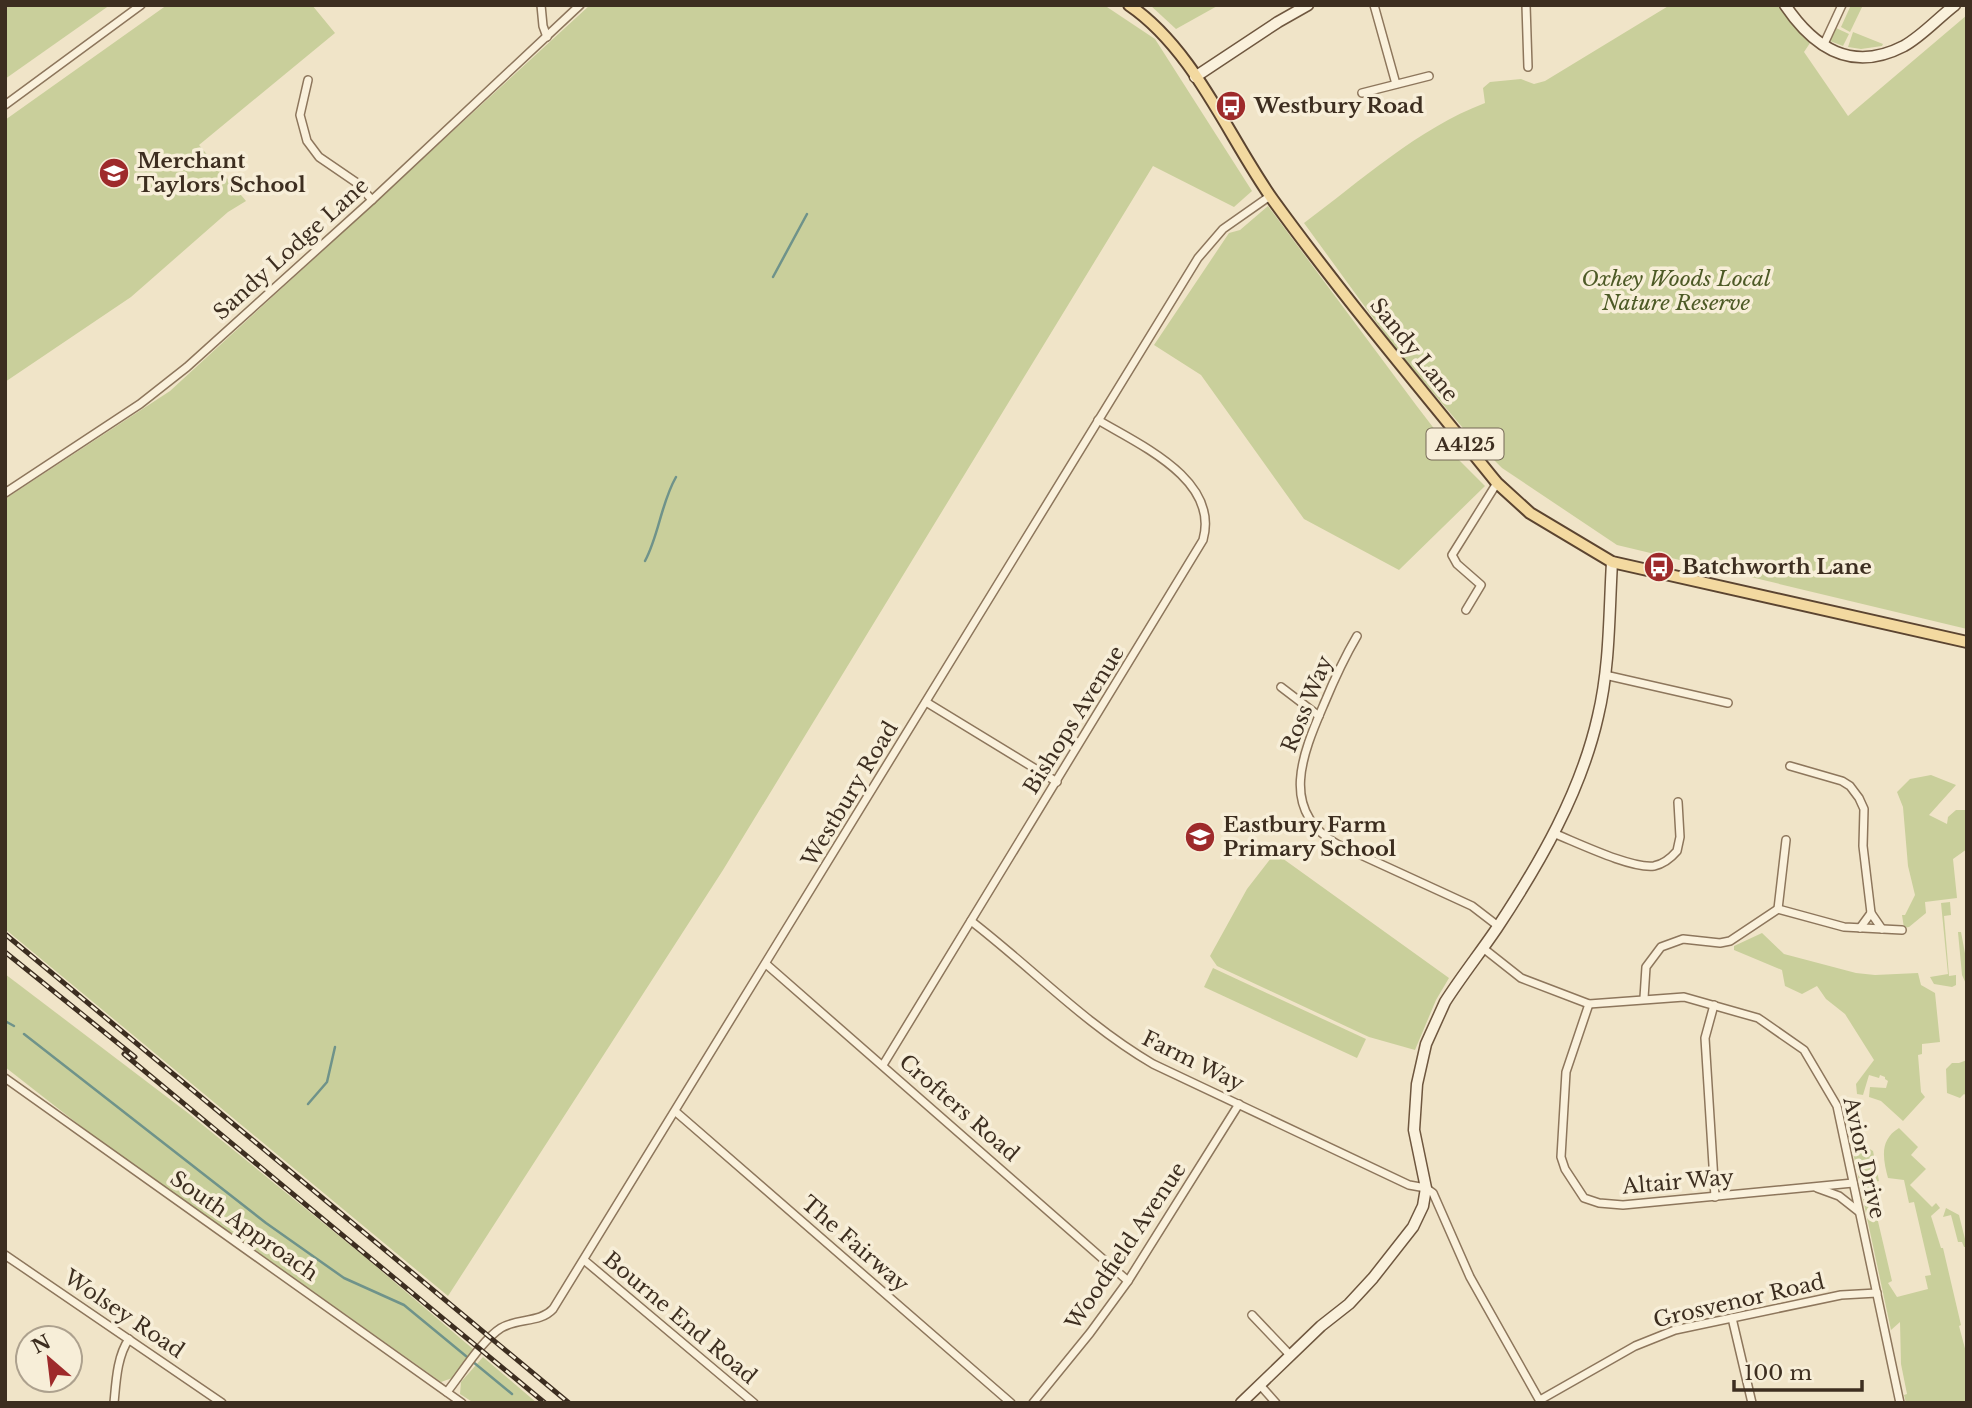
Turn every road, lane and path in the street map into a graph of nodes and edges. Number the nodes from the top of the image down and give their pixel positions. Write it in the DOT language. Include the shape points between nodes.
graph roads {
  1 [pos="141,5"];
  2 [pos="541,5"];
  3 [pos="567,5"];
  4 [pos="1129,5"];
  5 [pos="1308,5"];
  6 [pos="1374,5"];
  7 [pos="1525,5"];
  8 [pos="1785,5"];
  9 [pos="1842,5"];
  10 [pos="1955,5"];
  11 [pos="579,7"];
  12 [pos="547,37"];
  13 [pos="1823,46"];
  14 [pos="1528,67"];
  15 [pos="1429,76"];
  16 [pos="1195,78"];
  17 [pos="308,80"];
  18 [pos="1395,84"];
  19 [pos="1362,93"];
  20 [pos="5,105"];
  21 [pos="1270,196"];
  22 [pos="372,200"];
  23 [pos="1098,420"];
  24 [pos="1497,484"];
  25 [pos="5,494"];
  26 [pos="1612,562"];
  27 [pos="1466,610"];
  28 [pos="1357,636"];
  29 [pos="1967,642"];
  30 [pos="1605,675"];
  31 [pos="1281,687"];
  32 [pos="926,702"];
  33 [pos="1728,703"];
  34 [pos="1319,716"];
  35 [pos="1790,766"];
  36 [pos="1057,782"];
  37 [pos="1678,802"];
  38 [pos="1553,833"];
  39 [pos="1786,840"];
  40 [pos="1778,909"];
  41 [pos="1871,913"];
  42 [pos="971,921"];
  43 [pos="1498,926"];
  44 [pos="1860,928"];
  45 [pos="1882,929"];
  46 [pos="1902,930"];
  47 [pos="1483,948"];
  48 [pos="765,964"];
  49 [pos="1644,998"];
  50 [pos="1589,1004"];
  51 [pos="1714,1004"];
  52 [pos="883,1065"];
  53 [pos="5,1078"];
  54 [pos="1239,1104"];
  55 [pos="676,1112"];
  56 [pos="1853,1183"];
  57 [pos="1426,1188"];
  58 [pos="1817,1188"];
  59 [pos="1715,1196"];
  60 [pos="1859,1212"];
  61 [pos="5,1255"];
  62 [pos="584,1260"];
  63 [pos="1128,1281"];
  64 [pos="1877,1293"];
  65 [pos="1252,1315"];
  66 [pos="1732,1318"];
  67 [pos="129,1339"];
  68 [pos="1290,1355"];
  69 [pos="1260,1385"];
  70 [pos="447,1392"];
  71 [pos="1540,1402"];
  72 [pos="114,1403"];
  73 [pos="222,1403"];
  74 [pos="462,1403"];
  75 [pos="754,1403"];
  76 [pos="1011,1403"];
  77 [pos="1033,1403"];
  78 [pos="1241,1403"];
  79 [pos="1276,1403"];
  80 [pos="1752,1403"];
  81 [pos="1900,1403"];
  1 -- 20 [label="street"];
  2 -- 12 [label="street"];
  3 -- 11 [label="street"];
  4 -- 16 [label="main road, Sandy Lane / A4125" via="1170,43"];
  5 -- 16 [label="street"];
  6 -- 18 [label="street"];
  7 -- 14 [label="street"];
  8 -- 13 [label="street" via="1807,34"];
  9 -- 13 [label="street"];
  10 -- 13 [label="street" via="1905,45 1877,56 1841,54"];
  11 -- 12 [label="street, Sandy Lodge Lane"];
  12 -- 22 [label="street, Sandy Lodge Lane"];
  15 -- 18 [label="street"];
  16 -- 21 [label="main road, Sandy Lane / A4125"];
  17 -- 22 [label="street" via="300,115 307,141 319,157 357,183"];
  18 -- 19 [label="street"];
  21 -- 23 [label="street, Westbury Road" via="1234,220 1198,258"];
  21 -- 24 [label="main road, Sandy Lane / A4125"];
  22 -- 25 [label="street, Sandy Lodge Lane" via="187,367"];
  23 -- 32 [label="street, Westbury Road"];
  23 -- 36 [label="street, Bishops Avenue" via="1180,472 1198,496 1207,525 1200,548"];
  24 -- 26 [label="main road, Sandy Lane / A4125" via="1530,513"];
  24 -- 27 [label="street" via="1452,555 1481,585"];
  26 -- 29 [label="main road, Sandy Lane / A4125"];
  26 -- 30 [label="street"];
  28 -- 34 [label="street, Ross Way"];
  30 -- 33 [label="street"];
  30 -- 38 [label="street" via="1594,734"];
  31 -- 34 [label="street"];
  32 -- 36 [label="street"];
  32 -- 48 [label="street, Westbury Road"];
  34 -- 43 [label="street, Ross Way" via="1300,771 1305,808 1316,827 1347,850 1472,906"];
  35 -- 41 [label="street" via="1842,781 1859,798 1864,809"];
  36 -- 42 [label="street, Bishops Avenue"];
  37 -- 38 [label="street" via="1677,851 1659,865 1598,852"];
  38 -- 43 [label="street"];
  39 -- 40 [label="street"];
  40 -- 44 [label="street" via="1827,924"];
  40 -- 49 [label="street" via="1730,941 1683,939 1661,947 1646,967"];
  41 -- 44 [label="street"];
  41 -- 45 [label="street"];
  42 -- 52 [label="street, Bishops Avenue"];
  42 -- 54 [label="street, Farm Way" via="1132,1052"];
  43 -- 47 [label="street"];
  44 -- 45 [label="street"];
  45 -- 46 [label="street"];
  47 -- 50 [label="street, Avior Drive" via="1521,978"];
  47 -- 57 [label="street" via="1445,1002 1422,1059 1414,1130"];
  48 -- 52 [label="street, Crofters Road"];
  48 -- 55 [label="street, Westbury Road"];
  49 -- 50 [label="street, Avior Drive"];
  49 -- 51 [label="street, Avior Drive" via="1684,997"];
  50 -- 59 [label="street, Altair Way" via="1565,1082 1561,1157 1575,1186 1588,1201 1612,1205"];
  51 -- 56 [label="street, Avior Drive" via="1758,1018 1804,1050 1837,1106"];
  51 -- 59 [label="street" via="1705,1038"];
  52 -- 63 [label="street, Crofters Road"];
  53 -- 70 [label="street, South Approach"];
  54 -- 57 [label="street, Farm Way" via="1409,1185"];
  54 -- 63 [label="street, Woodfield Avenue"];
  55 -- 62 [label="street, Westbury Road"];
  55 -- 76 [label="street, The Fairway"];
  56 -- 58 [label="street, Altair Way"];
  56 -- 60 [label="street, Avior Drive"];
  57 -- 68 [label="street" via="1419,1216 1404,1240 1349,1304"];
  57 -- 71 [label="street" via="1436,1195 1470,1277"];
  58 -- 59 [label="street, Altair Way"];
  58 -- 60 [label="street" via="1839,1196"];
  60 -- 64 [label="street, Avior Drive"];
  61 -- 67 [label="street, Wolsey Road"];
  62 -- 70 [label="street, Westbury Road" via="550,1312 495,1332"];
  62 -- 75 [label="street, Bourne End Road"];
  63 -- 77 [label="street, Woodfield Avenue"];
  64 -- 66 [label="street, Grosvenor Road"];
  64 -- 81 [label="street, Avior Drive"];
  65 -- 68 [label="street"];
  66 -- 71 [label="street, Grosvenor Road" via="1655,1337"];
  66 -- 80 [label="street"];
  67 -- 72 [label="street"];
  67 -- 73 [label="street, Wolsey Road"];
  68 -- 69 [label="street"];
  69 -- 78 [label="street"];
  69 -- 79 [label="street"];
  70 -- 74 [label="street, South Approach"];
}
